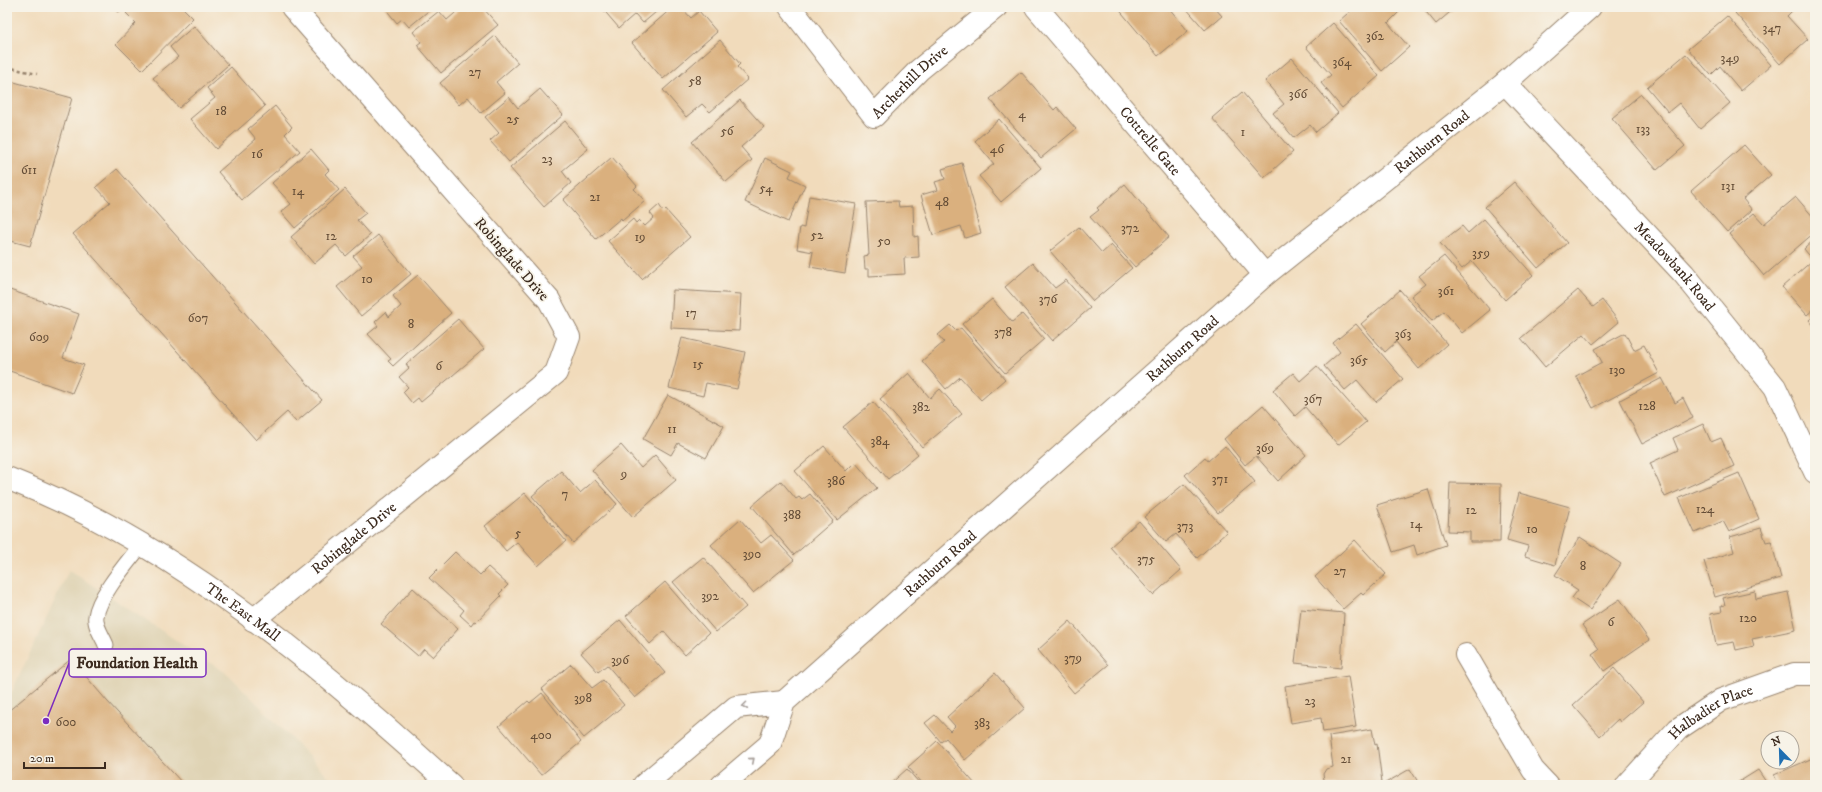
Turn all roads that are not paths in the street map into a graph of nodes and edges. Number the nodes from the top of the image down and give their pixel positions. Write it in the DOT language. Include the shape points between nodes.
graph roads {
  1 [pos="292,7"];
  2 [pos="790,7"];
  3 [pos="996,7"];
  4 [pos="1036,7"];
  5 [pos="1590,7"];
  6 [pos="1505,83"];
  7 [pos="1265,275"];
  8 [pos="1815,472"];
  9 [pos="7,478"];
  10 [pos="141,545"];
  11 [pos="253,620"];
  12 [pos="106,645"];
  13 [pos="1466,655"];
  14 [pos="1815,674"];
  15 [pos="784,702"];
  16 [pos="451,785"];
  17 [pos="644,785"];
  18 [pos="722,785"];
  19 [pos="1547,785"];
  20 [pos="1627,785"];
  1 -- 11 [label="street, Robinglade Drive" via="550,300 568,338 556,373"];
  2 -- 3 [label="street, Archerhill Drive" via="874,116 918,70"];
  4 -- 7 [label="street, Cottrelle Gate"];
  5 -- 6 [label="street, Rathburn Road"];
  6 -- 7 [label="street, Rathburn Road"];
  6 -- 8 [label="street, Meadowbank Road" via="1684,274 1775,387"];
  7 -- 15 [label="street, Rathburn Road"];
  9 -- 10 [label="street, The East Mall" via="46,493"];
  10 -- 11 [label="street, The East Mall" via="185,570"];
  10 -- 12 [label="lane" via="108,588 96,616"];
  11 -- 16 [label="street, The East Mall" via="328,677"];
  13 -- 19 [label="street" via="1533,770"];
  14 -- 20 [label="street, Halbadier Place" via="1794,674 1720,700 1678,729"];
  15 -- 17 [label="street, one-way" via="736,707"];
  18 -- 15 [label="street, Rathburn Road, one-way" via="770,744"];
}
